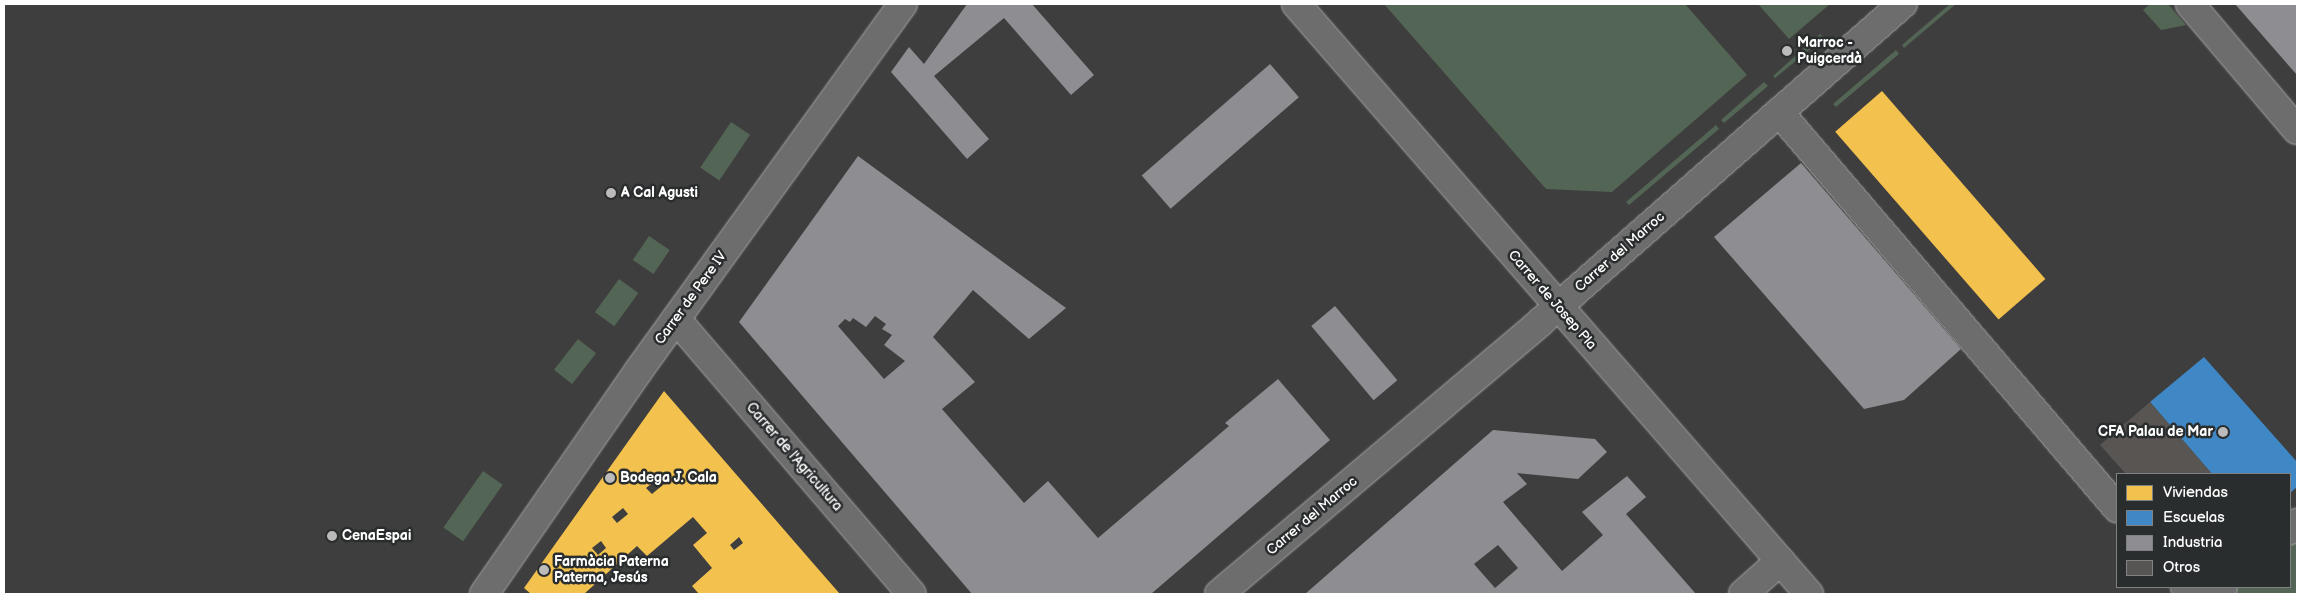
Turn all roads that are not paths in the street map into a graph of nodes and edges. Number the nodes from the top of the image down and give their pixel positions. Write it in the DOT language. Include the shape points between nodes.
graph roads {
  1 [pos="903,4"];
  2 [pos="1296,4"];
  3 [pos="1903,4"];
  4 [pos="2190,4"];
  5 [pos="1779,112"];
  6 [pos="2297,130"];
  7 [pos="1558,307"];
  8 [pos="676,319"];
  9 [pos="2116,507"];
  10 [pos="1780,561"];
  11 [pos="484,594"];
  12 [pos="912,594"];
  13 [pos="1219,594"];
  14 [pos="1743,594"];
  15 [pos="1809,594"];
  1 -- 8 [label="street, Carrer de Pere IV"];
  2 -- 7 [label="street, Carrer de Josep Pla"];
  3 -- 5 [label="street, Carrer del Marroc"];
  4 -- 6 [label="street"];
  5 -- 7 [label="street, Carrer del Marroc"];
  5 -- 9 [label="street"];
  7 -- 10 [label="street, Carrer de Josep Pla"];
  7 -- 13 [label="street, Carrer del Marroc"];
  8 -- 11 [label="street, Carrer de Pere IV"];
  8 -- 12 [label="street, Carrer de l'Agricultura"];
  10 -- 14 [label="street"];
  10 -- 15 [label="street, Carrer de Josep Pla"];
}
